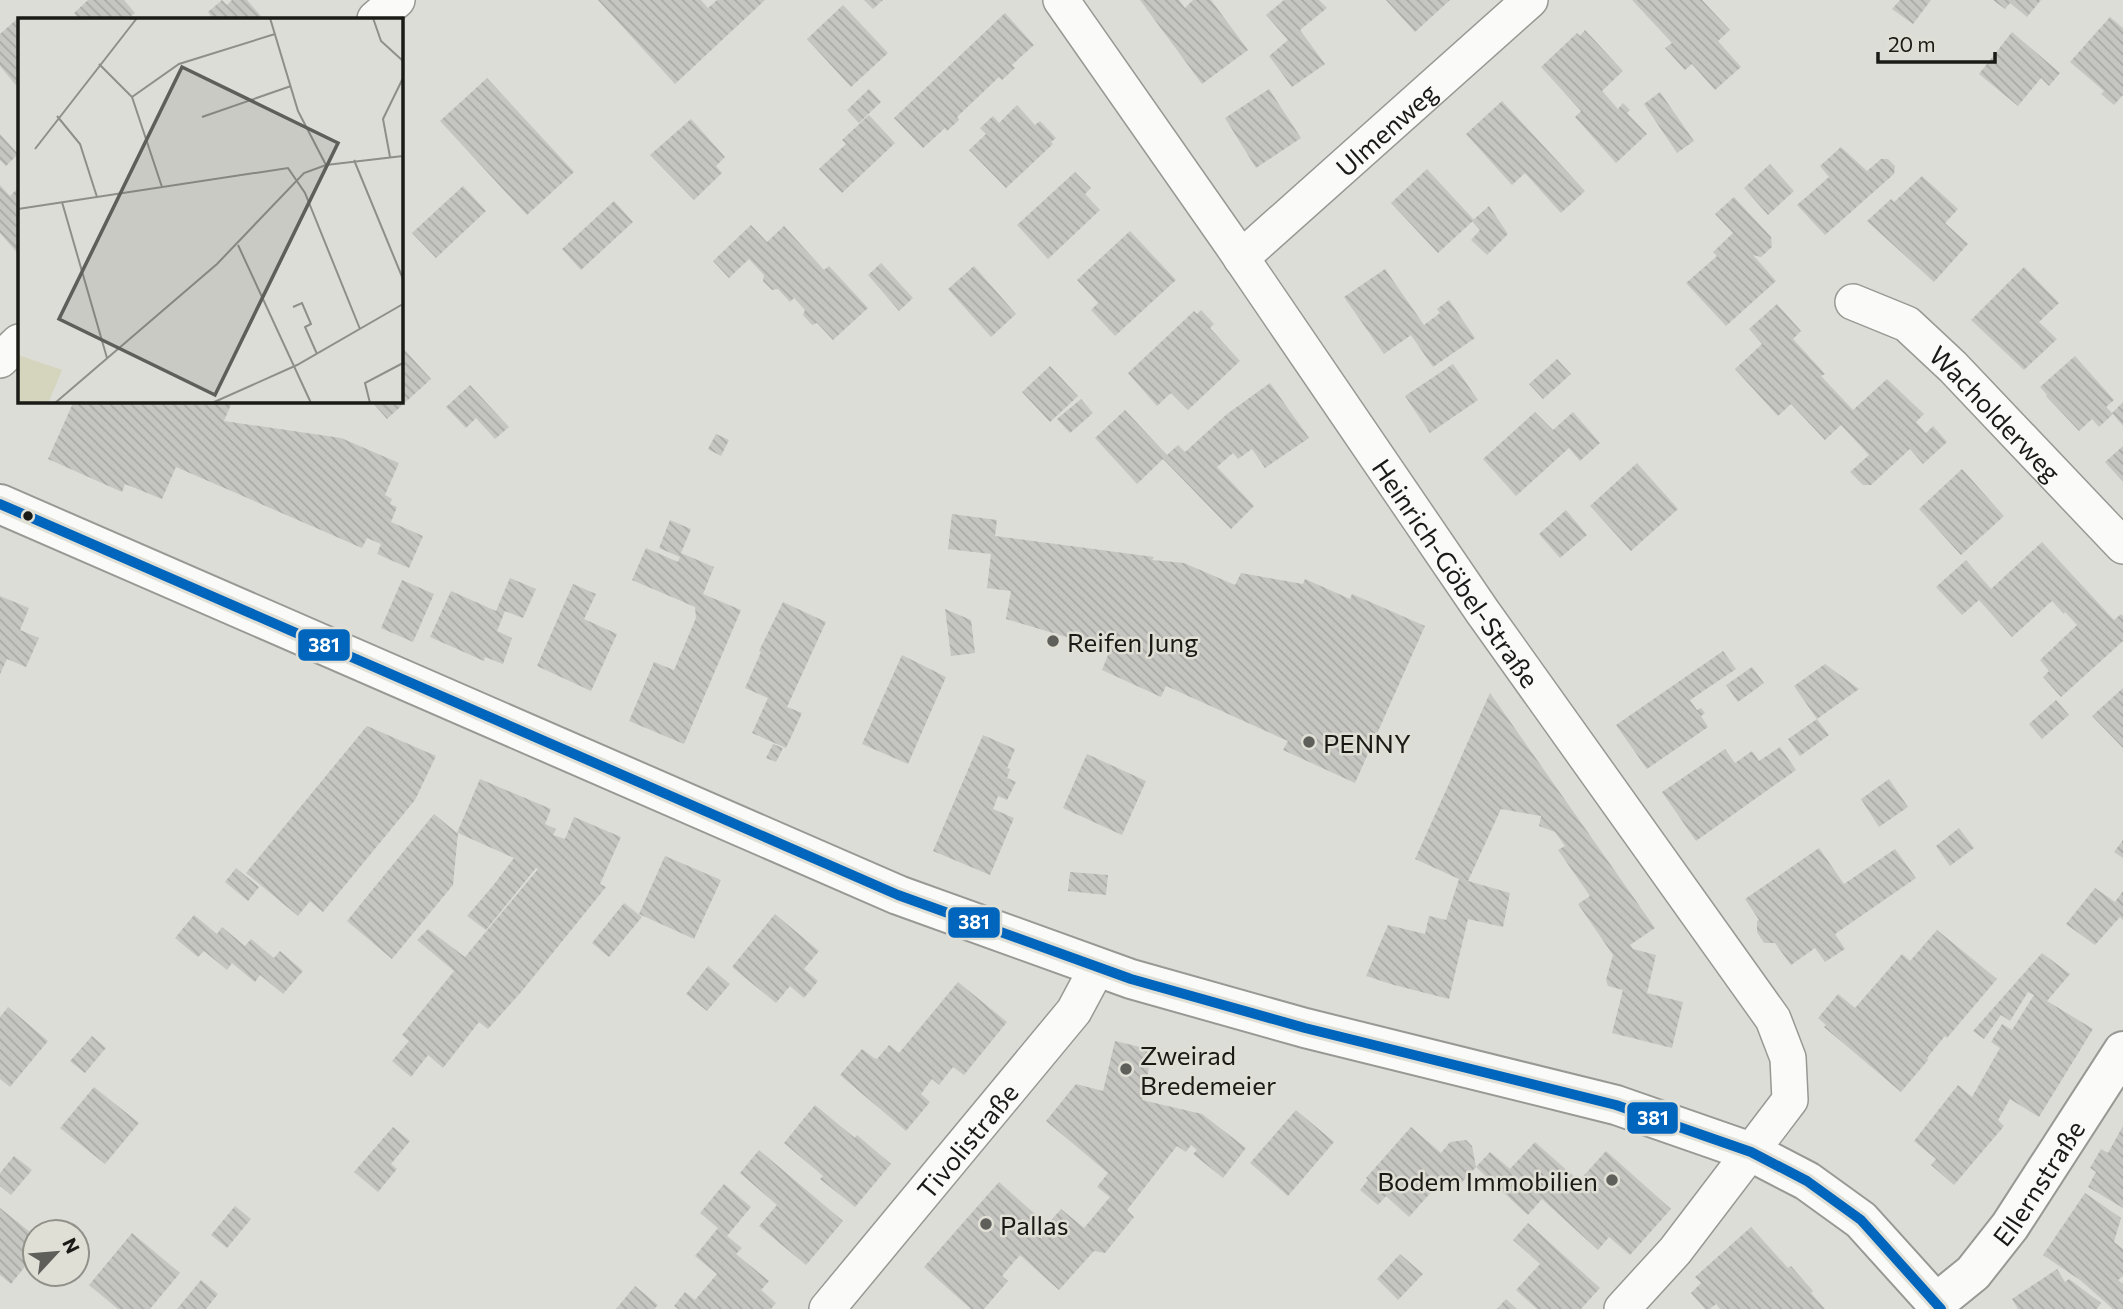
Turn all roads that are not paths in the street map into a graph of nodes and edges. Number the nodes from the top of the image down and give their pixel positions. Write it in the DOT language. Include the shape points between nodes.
graph roads {
  1 [pos="397,0"];
  2 [pos="1062,0"];
  3 [pos="1530,0"];
  4 [pos="376,18"];
  5 [pos="1241,258"];
  6 [pos="1853,302"];
  7 [pos="18,343"];
  8 [pos="0,360"];
  9 [pos="0,504"];
  10 [pos="2123,546"];
  11 [pos="1097,968"];
  12 [pos="2123,1051"];
  13 [pos="1751,1152"];
  14 [pos="1939,1306"];
  15 [pos="827,1309"];
  16 [pos="1622,1309"];
  1 -- 4 [label="street"];
  2 -- 5 [label="street, Heinrich-Göbel-Straße"];
  3 -- 5 [label="street, Ulmenweg"];
  5 -- 13 [label="street, Heinrich-Göbel-Straße" via="1482,611 1773,1019 1788,1058 1790,1100"];
  6 -- 10 [label="street, Wacholderweg" via="1907,324"];
  7 -- 8 [label="street"];
  9 -- 11 [label="street" via="898,895"];
  11 -- 13 [label="street" via="1305,1028 1616,1105"];
  11 -- 15 [label="street, Tivolistraße" via="1074,1011"];
  12 -- 14 [label="street, Ellernstraße" via="2010,1226 1973,1273"];
  13 -- 14 [label="street" via="1807,1181 1861,1220"];
  13 -- 16 [label="street, Heinrich-Göbel-Straße" via="1675,1251"];
}
